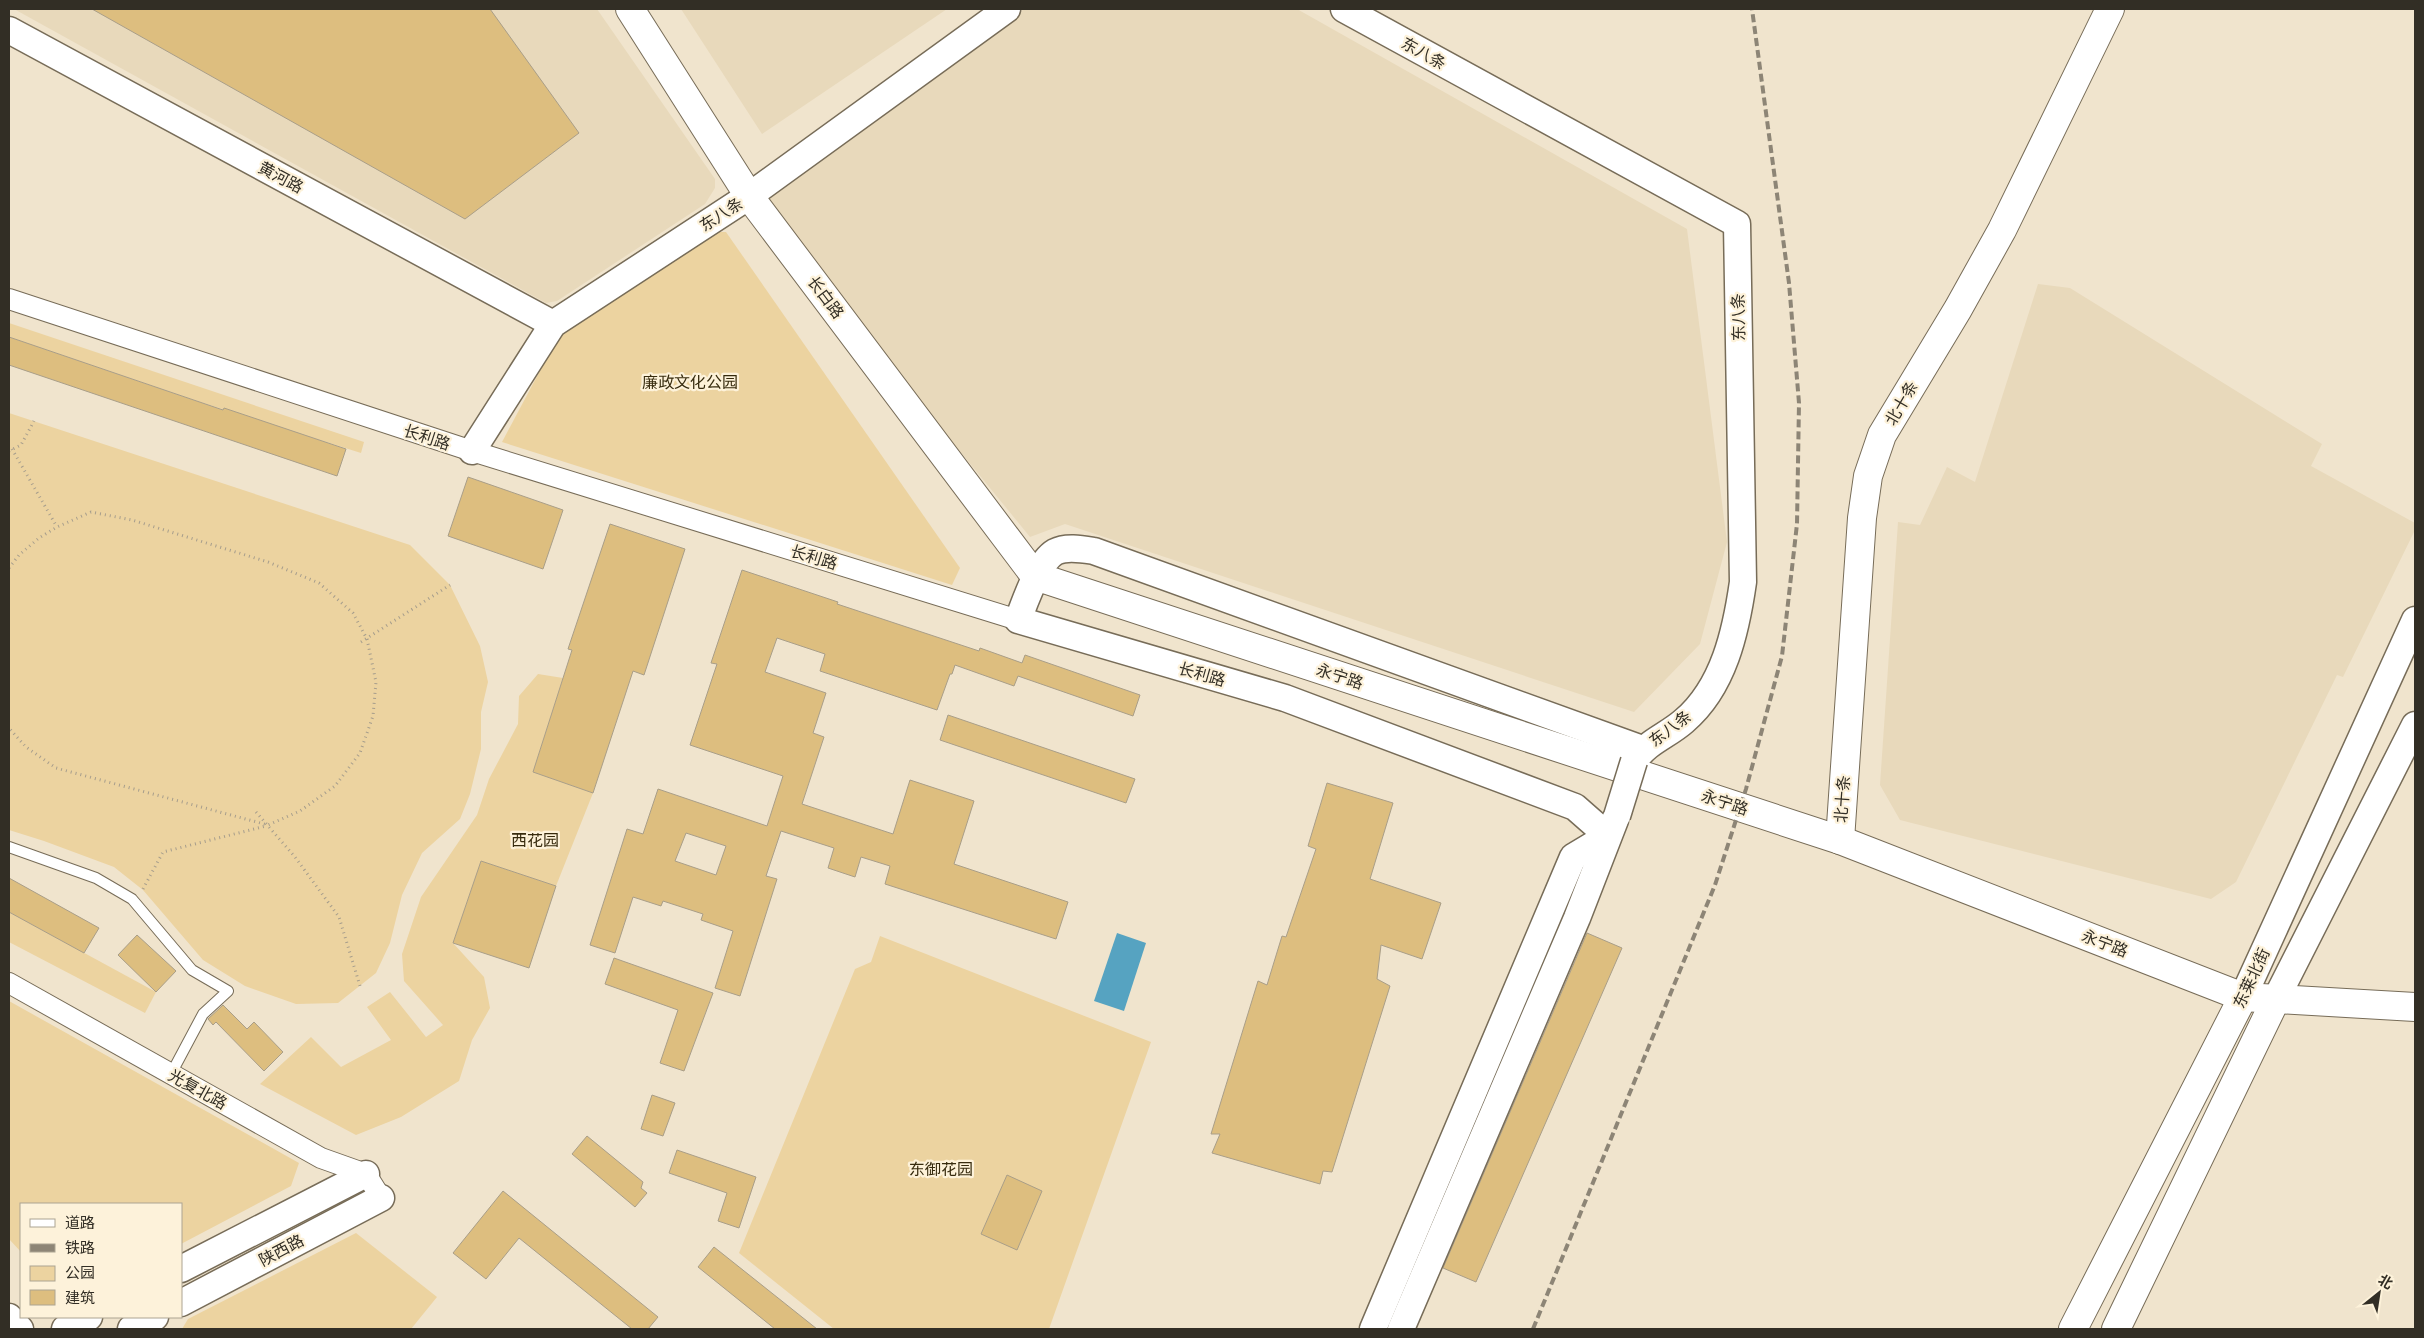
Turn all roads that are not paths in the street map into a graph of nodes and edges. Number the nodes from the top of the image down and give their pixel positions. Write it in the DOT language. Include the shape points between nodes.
graph roads {
  1 [pos="630,9"];
  2 [pos="1007,9"];
  3 [pos="1344,9"];
  4 [pos="2110,9"];
  5 [pos="9,30"];
  6 [pos="749,196"];
  7 [pos="9,299"];
  8 [pos="553,324"];
  9 [pos="472,451"];
  10 [pos="1035,576"];
  11 [pos="1018,620"];
  12 [pos="2415,620"];
  13 [pos="2415,725"];
  14 [pos="1638,755"];
  15 [pos="1612,826"];
  16 [pos="1840,840"];
  17 [pos="9,847"];
  18 [pos="9,983"];
  19 [pos="2243,997"];
  20 [pos="2276,999"];
  21 [pos="2415,1007"];
  22 [pos="171,1074"];
  23 [pos="366,1174"];
  24 [pos="381,1198"];
  25 [pos="182,1268"];
  26 [pos="182,1302"];
  27 [pos="9,1317"];
  28 [pos="87,1318"];
  29 [pos="153,1318"];
  30 [pos="20,1329"];
  31 [pos="65,1329"];
  32 [pos="131,1329"];
  33 [pos="1373,1329"];
  34 [pos="1401,1329"];
  35 [pos="2073,1329"];
  36 [pos="2116,1329"];
  1 -- 6 [label="main road, 长白路"];
  2 -- 6 [label="street, 东八条"];
  3 -- 14 [label="street, 东八条" via="1736,224 1743,582 1737,624 1722,667 1704,698 1685,721"];
  4 -- 16 [label="main road, 北十条" via="2002,230 1882,435 1868,476 1862,518"];
  5 -- 8 [label="street, 黄河路"];
  6 -- 8 [label="street, 东八条"];
  6 -- 10 [label="main road, 长白路"];
  7 -- 9 [label="street, 长利路"];
  8 -- 9 [label="street, 东八条"];
  9 -- 11 [label="street, 长利路"];
  10 -- 11 [label="street"];
  10 -- 14 [label="street" via="1055,552 1075,548 1094,551"];
  10 -- 16 [label="main road, 永宁路"];
  11 -- 15 [label="street, 长利路" via="1285,698 1575,807"];
  12 -- 19 [label="street, 东莱北街"];
  13 -- 20 [label="street, 东莱北街"];
  14 -- 15 [label="street, bridge"];
  15 -- 33 [label="street" via="1573,856"];
  15 -- 34 [label="street" via="1577,918"];
  16 -- 19 [label="main road, 永宁路"];
  17 -- 22 [label="lane" via="96,878 132,899 192,970 228,991 202,1014"];
  18 -- 22 [label="street, 光复北路"];
  19 -- 20 [label="main road, 永宁路"];
  19 -- 35 [label="main road, 东莱北街"];
  20 -- 21 [label="main road, 永宁路"];
  20 -- 36 [label="main road, 东莱北街"];
  22 -- 23 [label="street, 光复北路" via="321,1158"];
  23 -- 24 [label="street"];
  23 -- 25 [label="street, 陕西路"];
  24 -- 26 [label="street, 陕西路"];
  27 -- 30 [label="street"];
  28 -- 31 [label="street"];
  29 -- 32 [label="street"];
}
